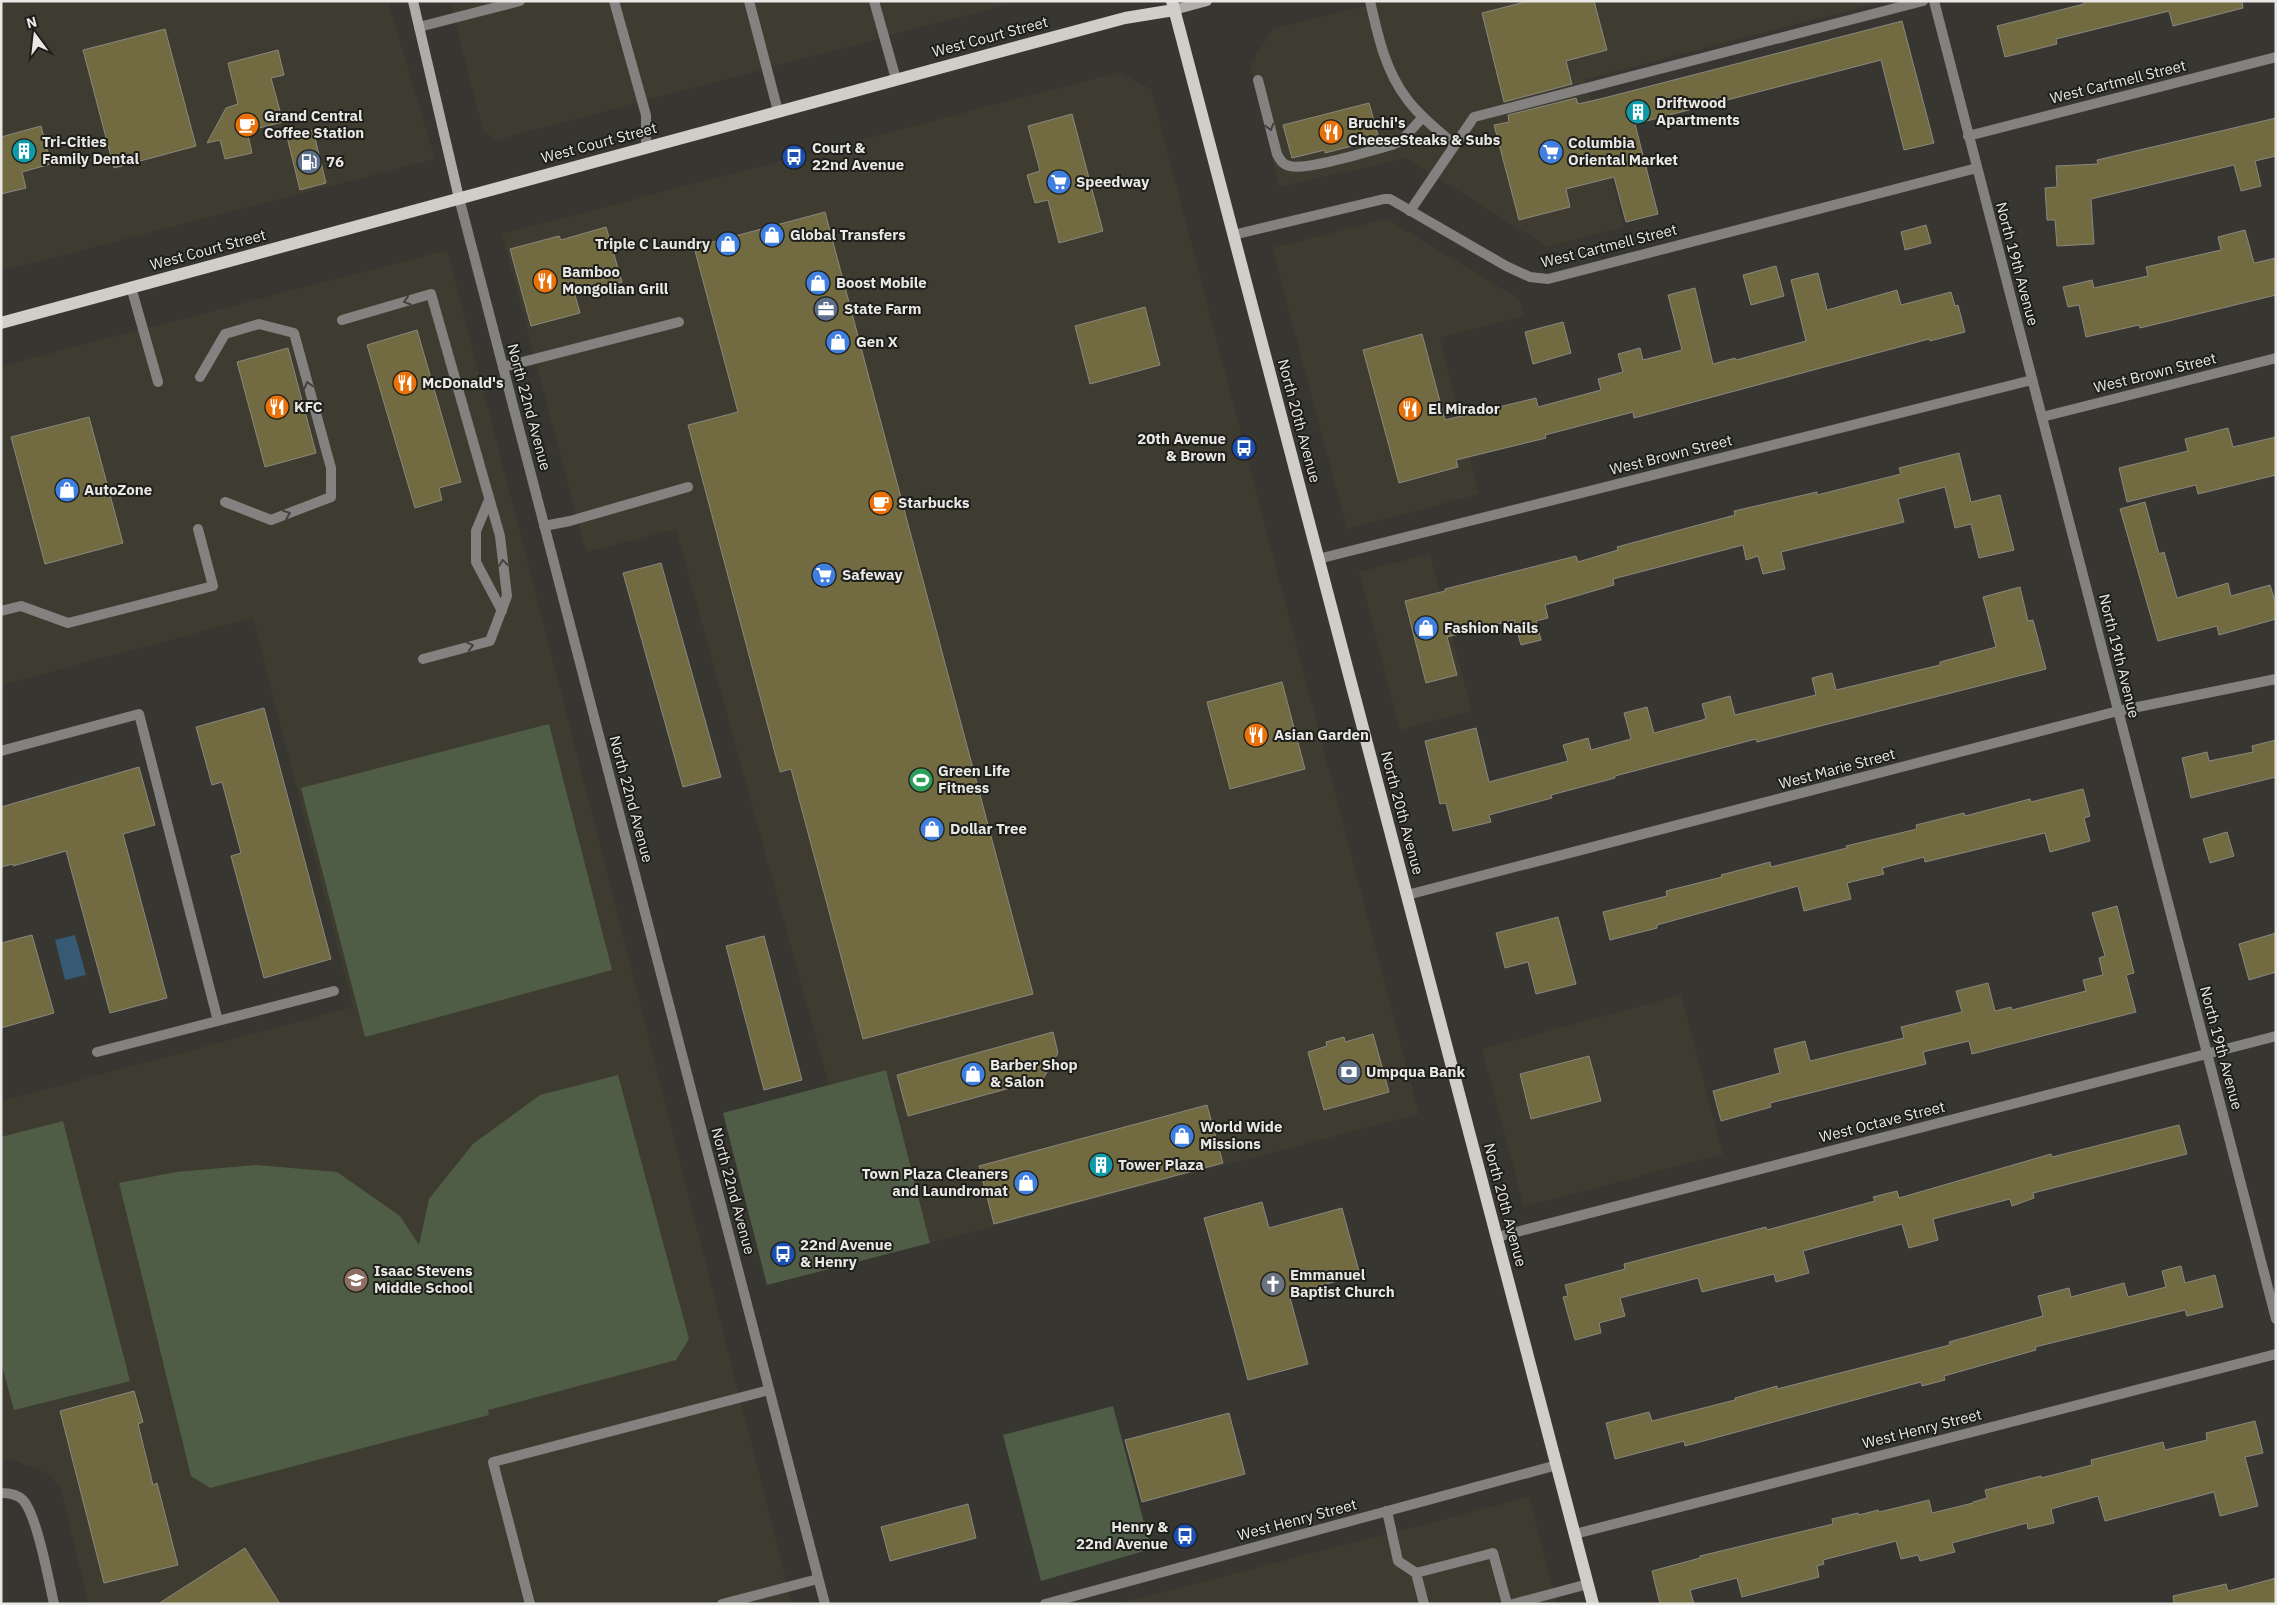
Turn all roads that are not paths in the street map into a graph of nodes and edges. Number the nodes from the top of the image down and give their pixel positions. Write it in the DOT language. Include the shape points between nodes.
graph roads {
  1 [pos="413,1"];
  2 [pos="520,1"];
  3 [pos="614,1"];
  4 [pos="749,1"];
  5 [pos="874,1"];
  6 [pos="1207,1"];
  7 [pos="1370,1"];
  8 [pos="1923,1"];
  9 [pos="1934,1"];
  10 [pos="1173,5"];
  11 [pos="419,27"];
  12 [pos="2276,57"];
  13 [pos="896,79"];
  14 [pos="1258,80"];
  15 [pos="778,111"];
  16 [pos="1424,117"];
  17 [pos="1968,136"];
  18 [pos="1455,145"];
  19 [pos="646,147"];
  20 [pos="1977,168"];
  21 [pos="459,198"];
  22 [pos="1410,211"];
  23 [pos="1233,235"];
  24 [pos="131,287"];
  25 [pos="342,320"];
  26 [pos="679,322"];
  27 [pos="1,323"];
  28 [pos="2276,358"];
  29 [pos="503,367"];
  30 [pos="200,377"];
  31 [pos="2032,380"];
  32 [pos="158,382"];
  33 [pos="2042,417"];
  34 [pos="688,487"];
  35 [pos="490,500"];
  36 [pos="225,502"];
  37 [pos="544,526"];
  38 [pos="198,529"];
  39 [pos="1318,559"];
  40 [pos="1,611"];
  41 [pos="502,611"];
  42 [pos="423,658"];
  43 [pos="2276,679"];
  44 [pos="2118,711"];
  45 [pos="1,751"];
  46 [pos="1407,896"];
  47 [pos="334,991"];
  48 [pos="218,1021"];
  49 [pos="2276,1036"];
  50 [pos="97,1052"];
  51 [pos="2207,1054"];
  52 [pos="1497,1237"];
  53 [pos="2276,1319"];
  54 [pos="2276,1354"];
  55 [pos="769,1390"];
  56 [pos="1557,1465"];
  57 [pos="7,1493"];
  58 [pos="1387,1511"];
  59 [pos="1575,1534"];
  60 [pos="1416,1573"];
  61 [pos="818,1579"];
  62 [pos="1588,1584"];
  63 [pos="54,1604"];
  64 [pos="530,1604"];
  65 [pos="722,1604"];
  66 [pos="824,1604"];
  67 [pos="1044,1604"];
  68 [pos="1424,1604"];
  69 [pos="1507,1604"];
  70 [pos="1513,1604"];
  71 [pos="1593,1604"];
  1 -- 11 [label="street, North 22nd Avenue"];
  2 -- 11 [label="street"];
  3 -- 19 [label="street" via="646,115"];
  4 -- 15 [label="street"];
  5 -- 13 [label="street"];
  6 -- 10 [label="street, West Court Street"];
  7 -- 16 [label="street" via="1378,38 1393,77"];
  8 -- 18 [label="street" via="1474,117"];
  9 -- 17 [label="street, North 19th Avenue"];
  10 -- 13 [label="main road, West Court Street"];
  10 -- 23 [label="main road, North 20th Avenue"];
  11 -- 21 [label="street, North 22nd Avenue"];
  12 -- 17 [label="street, West Cartmell Street"];
  13 -- 15 [label="main road, West Court Street"];
  14 -- 16 [label="street, one-way" via="1277,154 1288,166 1306,167 1392,145 1402,140"];
  15 -- 19 [label="main road, West Court Street"];
  16 -- 18 [label="street"];
  17 -- 20 [label="street, North 19th Avenue"];
  18 -- 22 [label="street"];
  19 -- 21 [label="main road, West Court Street"];
  20 -- 22 [label="street, West Cartmell Street" via="1538,280 1506,266"];
  20 -- 31 [label="street, North 19th Avenue"];
  21 -- 24 [label="main road, West Court Street"];
  21 -- 29 [label="street, North 22nd Avenue"];
  22 -- 23 [label="street, West Cartmell Street" via="1390,199 1384,199"];
  23 -- 39 [label="main road, North 20th Avenue"];
  24 -- 27 [label="main road, West Court Street"];
  24 -- 32 [label="street"];
  35 -- 25 [label="street, one-way" via="431,294"];
  26 -- 29 [label="street"];
  28 -- 33 [label="street, West Brown Street"];
  29 -- 37 [label="street, North 22nd Avenue"];
  36 -- 30 [label="street, one-way" via="271,520 331,497 331,468 294,332 259,324 226,334"];
  31 -- 33 [label="street, North 19th Avenue"];
  31 -- 39 [label="street, West Brown Street"];
  33 -- 44 [label="street, North 19th Avenue"];
  34 -- 37 [label="street"];
  41 -- 35 [label="street, one-way" via="507,596 500,536"];
  35 -- 41 [label="street" via="476,531 476,562"];
  37 -- 55 [label="street, North 22nd Avenue"];
  38 -- 40 [label="street" via="213,586 68,623 22,606"];
  39 -- 46 [label="main road, North 20th Avenue"];
  42 -- 41 [label="street, one-way" via="490,641"];
  43 -- 44 [label="street, West Marie Street"];
  44 -- 46 [label="street, West Marie Street"];
  44 -- 51 [label="street, North 19th Avenue"];
  45 -- 48 [label="street" via="139,714"];
  46 -- 52 [label="main road, North 20th Avenue"];
  47 -- 48 [label="street"];
  48 -- 50 [label="street"];
  49 -- 51 [label="street, West Octave Street"];
  51 -- 52 [label="street, West Octave Street"];
  51 -- 53 [label="street, North 19th Avenue"];
  52 -- 56 [label="main road, North 20th Avenue"];
  54 -- 59 [label="street, West Henry Street"];
  55 -- 61 [label="street, North 22nd Avenue"];
  55 -- 64 [label="street" via="493,1462"];
  56 -- 58 [label="street, West Henry Street"];
  56 -- 59 [label="main road, North 20th Avenue"];
  57 -- 63 [label="street" via="23,1500 30,1515"];
  58 -- 60 [label="street" via="1398,1560"];
  58 -- 67 [label="street, West Henry Street"];
  59 -- 62 [label="main road, North 20th Avenue"];
  60 -- 68 [label="street"];
  60 -- 69 [label="street" via="1493,1553"];
  61 -- 65 [label="street"];
  61 -- 66 [label="street, North 22nd Avenue"];
  62 -- 70 [label="street"];
  62 -- 71 [label="main road, North 20th Avenue"];
}
